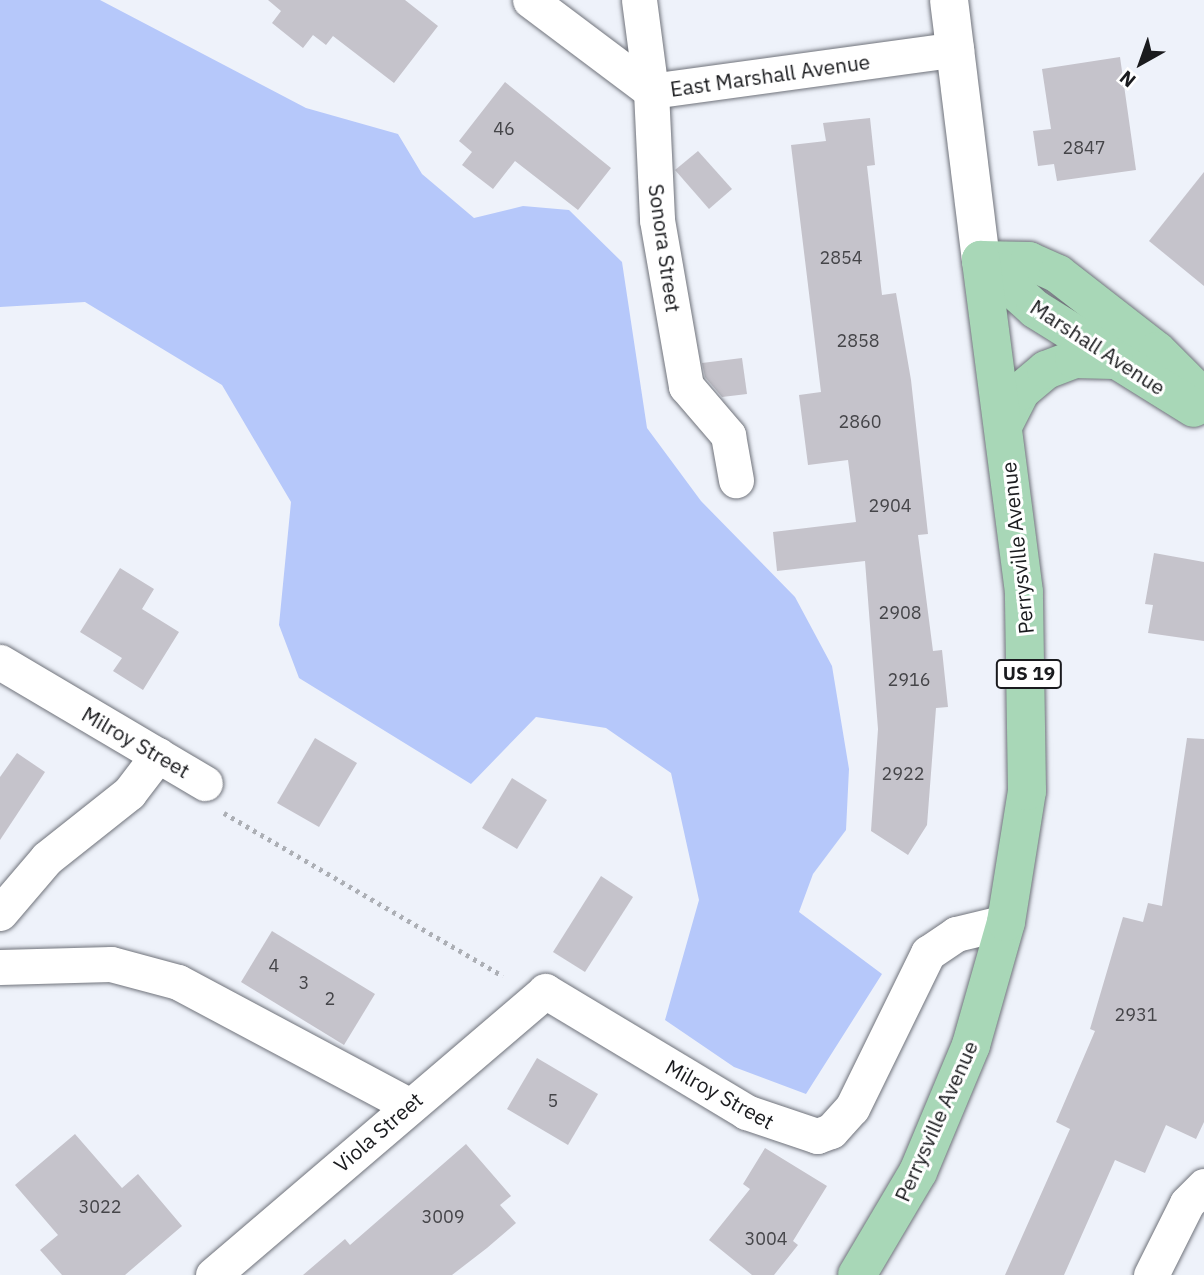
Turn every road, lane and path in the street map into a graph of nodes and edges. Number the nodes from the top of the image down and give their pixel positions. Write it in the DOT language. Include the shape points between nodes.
graph roads {
  1 [pos="530,0"];
  2 [pos="639,0"];
  3 [pos="949,0"];
  4 [pos="956,49"];
  5 [pos="651,91"];
  6 [pos="981,260"];
  7 [pos="1114,359"];
  8 [pos="1204,398"];
  9 [pos="1204,414"];
  10 [pos="1003,426"];
  11 [pos="736,480"];
  12 [pos="0,662"];
  13 [pos="158,755"];
  14 [pos="205,783"];
  15 [pos="0,913"];
  16 [pos="1006,922"];
  17 [pos="0,967"];
  18 [pos="530,987"];
  19 [pos="408,1105"];
  20 [pos="1204,1186"];
  21 [pos="213,1275"];
  22 [pos="857,1275"];
  23 [pos="1151,1275"];
  1 -- 5 [label="street, East Marshall Avenue"];
  2 -- 5 [label="street, Sonora Street"];
  3 -- 4 [label="main road, Perrysville Avenue"];
  4 -- 5 [label="street, East Marshall Avenue"];
  4 -- 6 [label="main road, Perrysville Avenue"];
  5 -- 11 [label="street, Sonora Street" via="657,220 687,386 728,435"];
  6 -- 7 [label="main road, Marshall Avenue" via="1035,309"];
  6 -- 8 [label="main road, Marshall Avenue" via="1029,261 1058,274 1157,351"];
  6 -- 10 [label="main road, Perrysville Avenue / US 19"];
  7 -- 9 [label="main road, Marshall Avenue"];
  7 -- 10 [label="main road" via="1074,359 1046,370 1021,391"];
  10 -- 16 [label="main road, Perrysville Avenue / US 19" via="1024,592 1029,720 1027,791"];
  12 -- 13 [label="street, Milroy Street"];
  13 -- 14 [label="street, Milroy Street"];
  13 -- 15 [label="street" via="130,793 47,858"];
  14 -- 18 [label="path, Milroy Street" via="221,811"];
  16 -- 18 [label="street, Milroy Street" via="957,934 928,953 852,1108 831,1132 817,1136 746,1112"];
  16 -- 22 [label="main road, Perrysville Avenue / US 19" via="991,983 946,1110 918,1172"];
  17 -- 19 [label="street" via="111,964 178,982"];
  18 -- 19 [label="street, Viola Street"];
  19 -- 21 [label="street, Viola Street"];
  20 -- 23 [label="street" via="1187,1203"];
}
